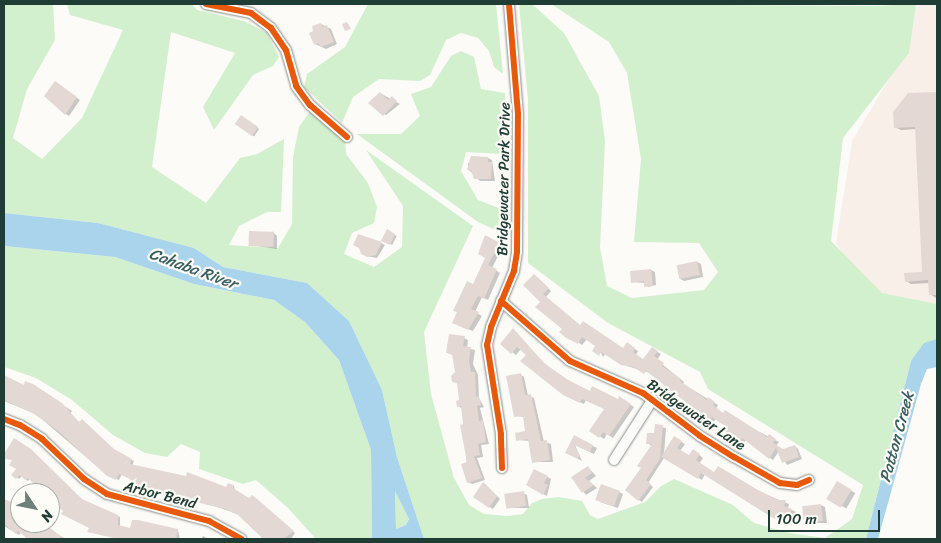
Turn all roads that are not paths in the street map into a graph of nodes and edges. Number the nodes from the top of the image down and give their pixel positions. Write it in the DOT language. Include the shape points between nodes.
graph roads {
  1 [pos="206,4"];
  2 [pos="509,4"];
  3 [pos="348,137"];
  4 [pos="501,301"];
  5 [pos="653,399"];
  6 [pos="4,420"];
  7 [pos="614,460"];
  8 [pos="502,468"];
  9 [pos="809,480"];
  10 [pos="241,539"];
  1 -- 3 [label="street" via="252,13 271,28 286,50 296,86 310,105"];
  2 -- 4 [label="street, Bridgewater Park Drive" via="518,114 516,252 514,271"];
  4 -- 5 [label="street, Bridgewater Lane" via="570,360"];
  4 -- 8 [label="street, Bridgewater Park Drive" via="488,336 487,354 501,434"];
  5 -- 7 [label="street"];
  5 -- 9 [label="street, Bridgewater Lane" via="700,436 774,480 797,485"];
  6 -- 10 [label="street, Arbor Bend" via="37,436 84,479 107,494 209,521"];
}
